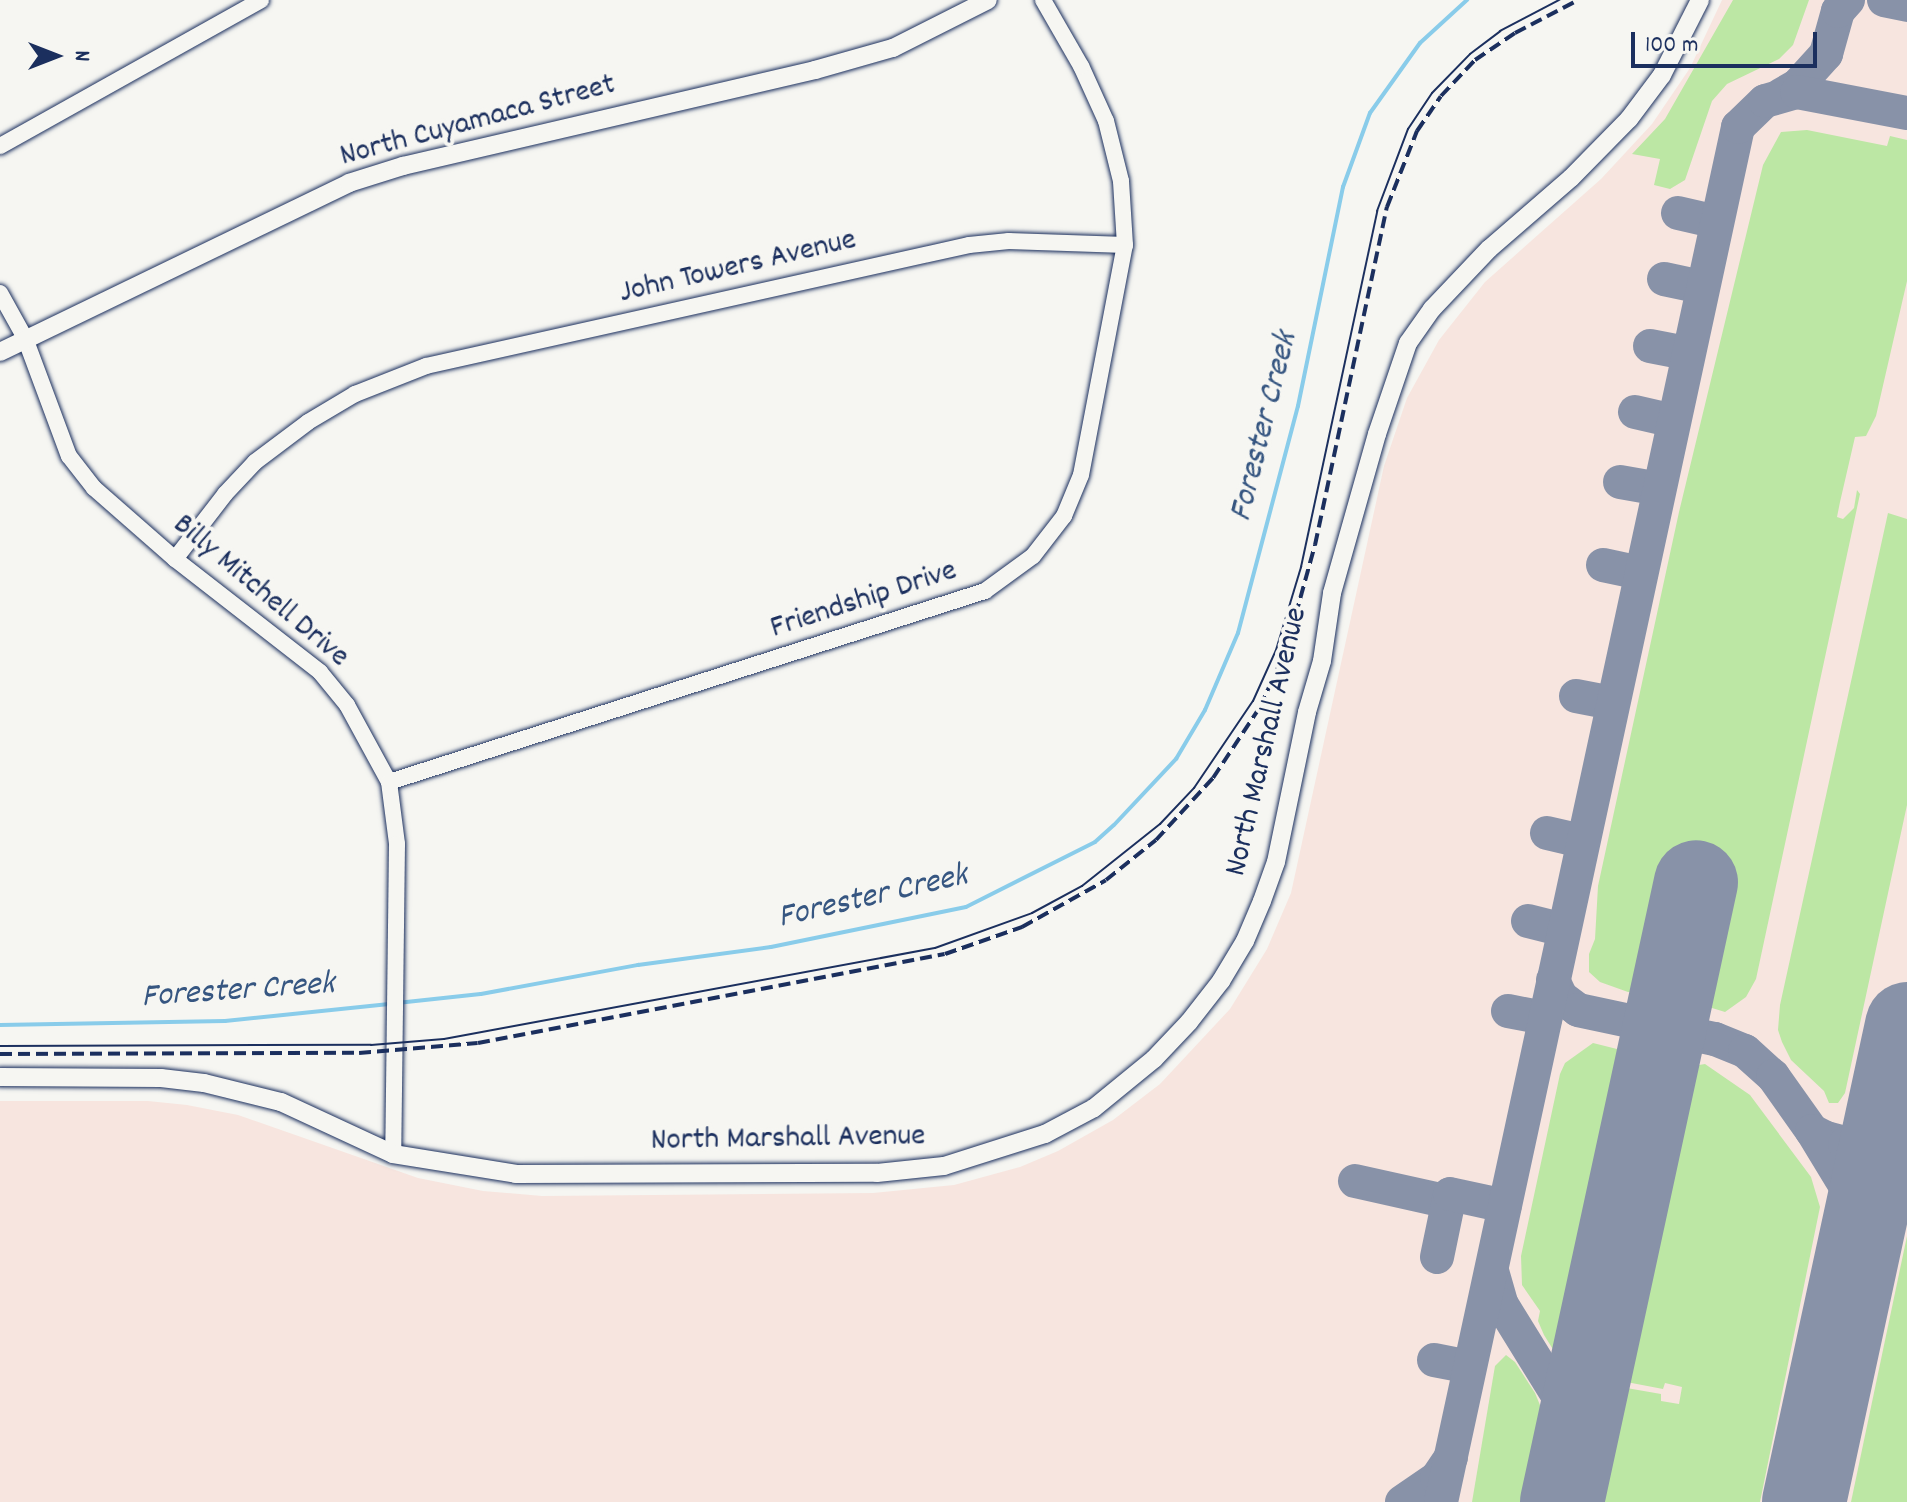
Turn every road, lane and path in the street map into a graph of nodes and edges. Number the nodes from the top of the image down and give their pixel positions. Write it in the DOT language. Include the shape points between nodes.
graph roads {
  1 [pos="261,0"];
  2 [pos="988,0"];
  3 [pos="1043,0"];
  4 [pos="1700,0"];
  5 [pos="0,146"];
  6 [pos="1125,245"];
  7 [pos="0,293"];
  8 [pos="25,338"];
  9 [pos="0,352"];
  10 [pos="175,559"];
  11 [pos="389,782"];
  12 [pos="0,1077"];
  13 [pos="393,1154"];
  1 -- 5 [label="street"];
  2 -- 8 [label="main road, North Cuyamaca Street" via="893,48 349,183"];
  3 -- 6 [label="street" via="1106,121 1121,181"];
  4 -- 13 [label="main road, North Marshall Avenue" via="1672,58 1629,119 1489,249 1432,309 1408,343 1332,593 1322,661 1274,867 1245,941 1221,981 1154,1059 1094,1108 1045,1134 944,1166 877,1173 516,1174"];
  6 -- 10 [label="street, John Towers Avenue" via="969,245 426,366 355,394 255,462"];
  6 -- 11 [label="street, Friendship Drive" via="1081,475 1064,516 1033,556 1009,576 970,596"];
  7 -- 8 [label="street, Billy Mitchell Drive"];
  8 -- 9 [label="main road, North Cuyamaca Street"];
  8 -- 10 [label="street, Billy Mitchell Drive" via="69,456 94,488"];
  10 -- 11 [label="street, Billy Mitchell Drive" via="328,681"];
  11 -- 13 [label="street, Billy Mitchell Drive" via="397,844"];
  12 -- 13 [label="main road, North Marshall Avenue" via="204,1083 281,1102"];
}
